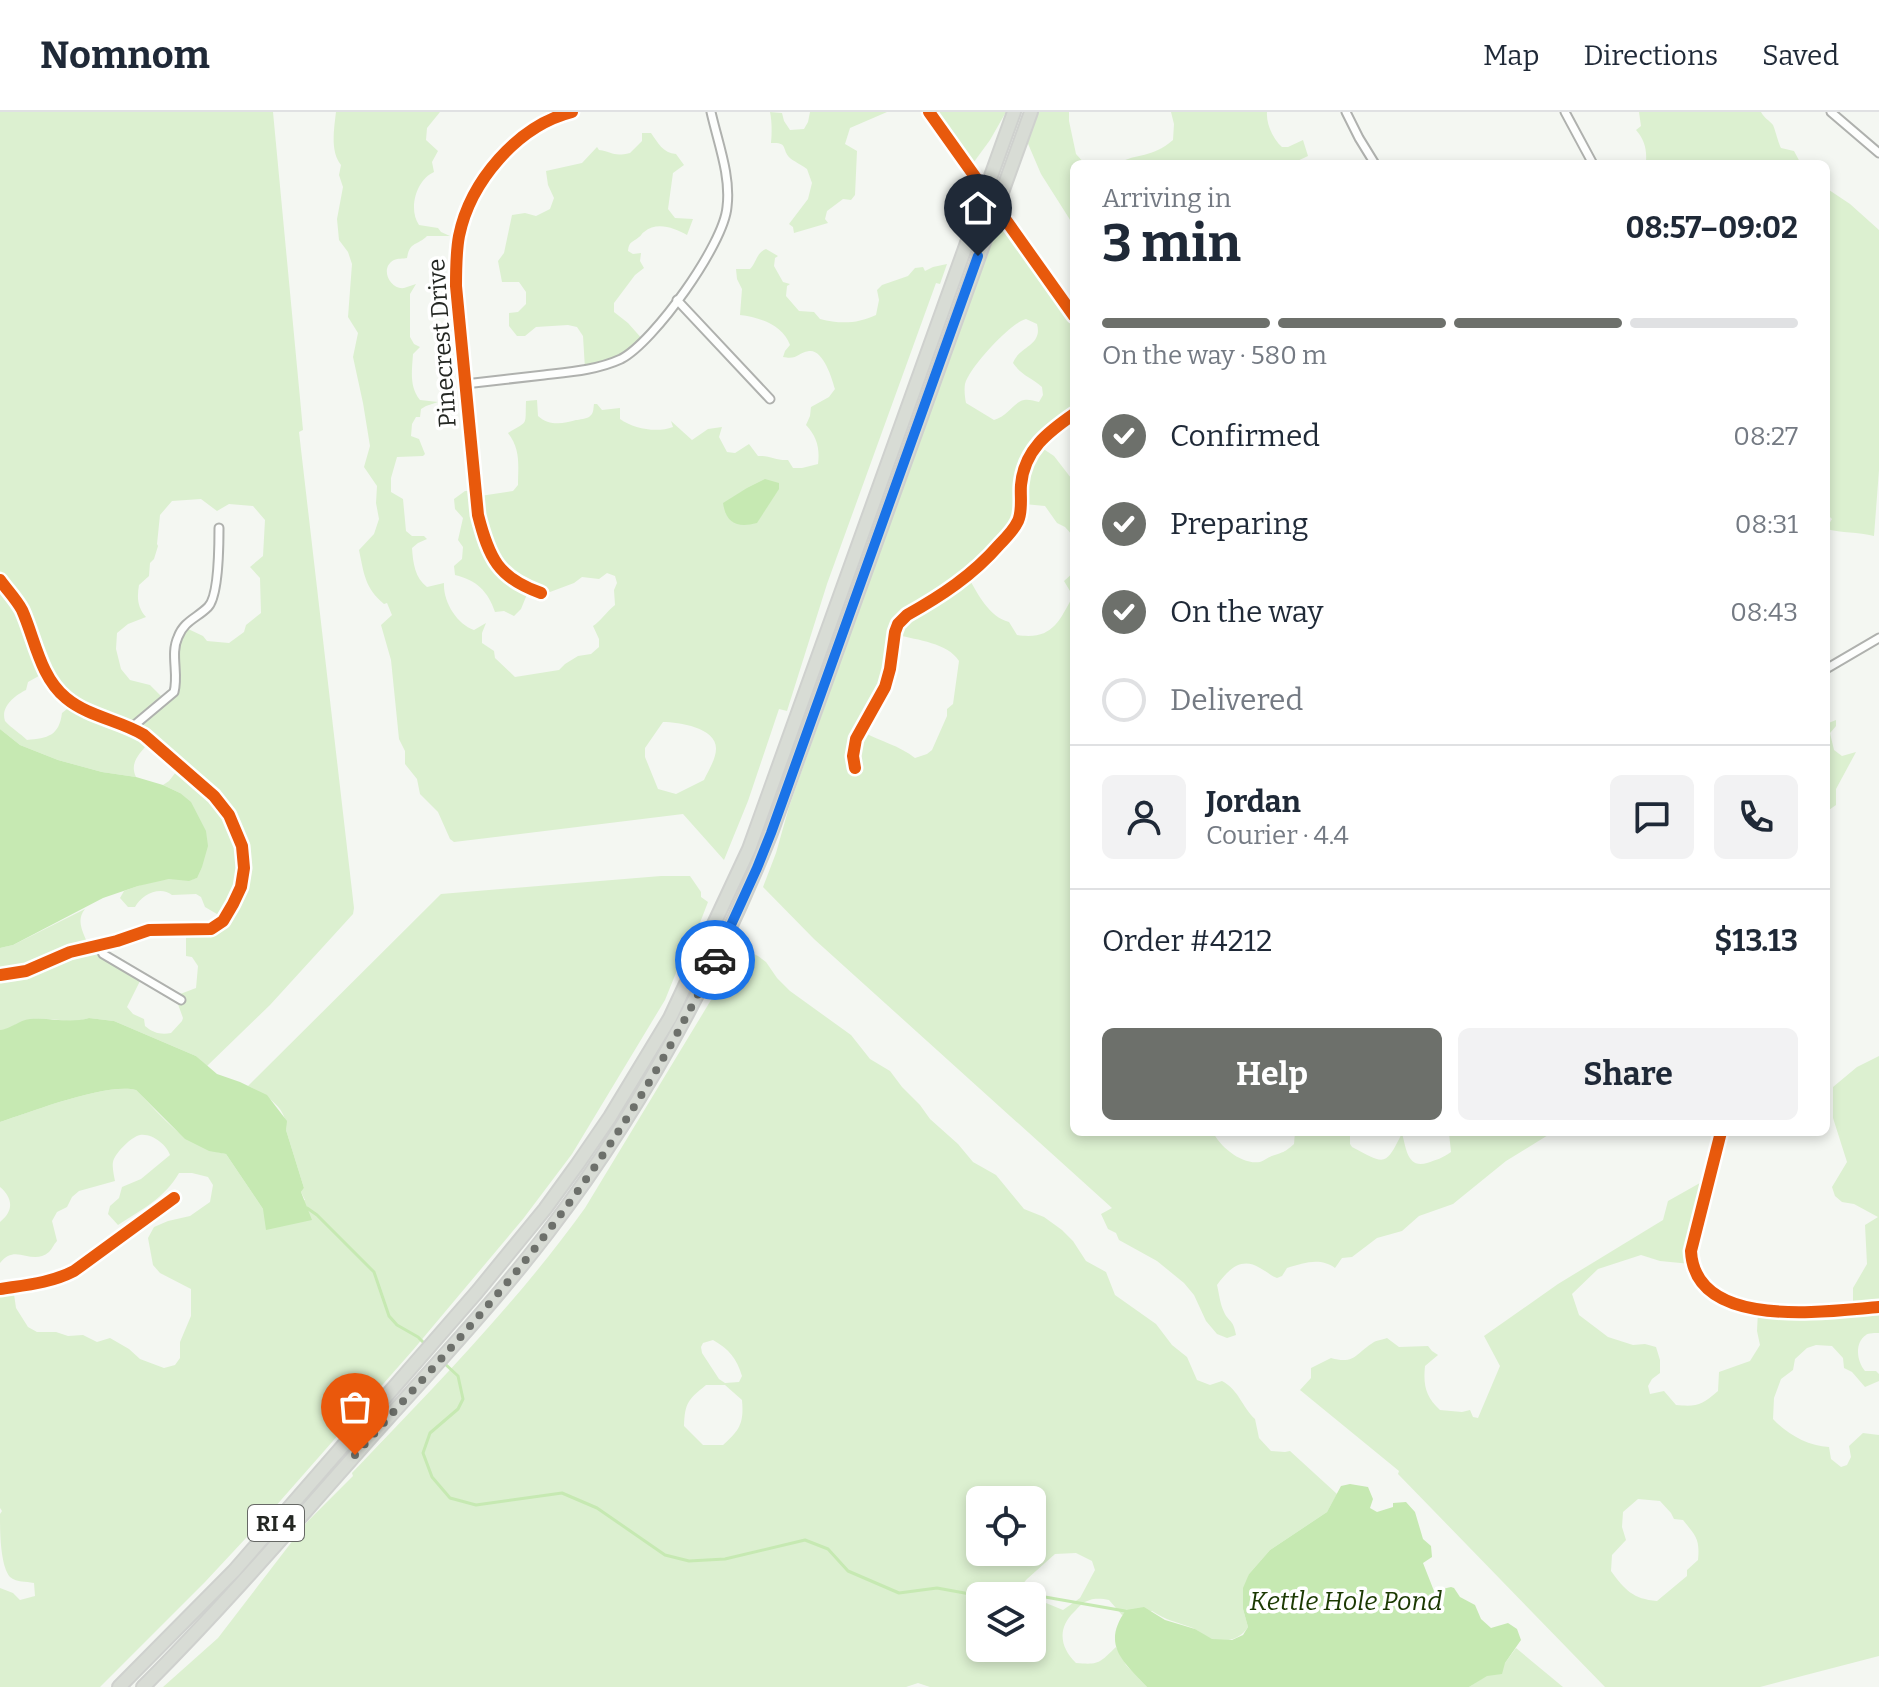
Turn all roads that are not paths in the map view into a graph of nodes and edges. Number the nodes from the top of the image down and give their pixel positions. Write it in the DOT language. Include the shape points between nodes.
graph roads {
  1 [pos="572,112"];
  2 [pos="711,112"];
  3 [pos="929,112"];
  4 [pos="1014,112"];
  5 [pos="1031,112"];
  6 [pos="1346,112"];
  7 [pos="1565,112"];
  8 [pos="1831,112"];
  9 [pos="1879,153"];
  10 [pos="1373,160"];
  11 [pos="1591,160"];
  12 [pos="985,190"];
  13 [pos="996,206"];
  14 [pos="677,300"];
  15 [pos="1070,310"];
  16 [pos="465,384"];
  17 [pos="770,399"];
  18 [pos="1070,417"];
  19 [pos="219,528"];
  20 [pos="0,580"];
  21 [pos="541,593"];
  22 [pos="1879,638"];
  23 [pos="1830,667"];
  24 [pos="131,728"];
  25 [pos="855,768"];
  26 [pos="98,945"];
  27 [pos="0,975"];
  28 [pos="181,1000"];
  29 [pos="1720,1136"];
  30 [pos="174,1198"];
  31 [pos="0,1289"];
  32 [pos="1879,1307"];
  33 [pos="119,1687"];
  34 [pos="143,1687"];
  1 -- 16 [label="street, Pinecrest Drive" via="535,129 511,148 484,179 464,218 456,286"];
  2 -- 14 [label="street" via="727,182 726,218"];
  3 -- 12 [label="street"];
  4 -- 12 [label="highway, RI 4"];
  5 -- 13 [label="highway, RI 4"];
  6 -- 10 [label="street"];
  7 -- 11 [label="street"];
  8 -- 9 [label="street"];
  12 -- 13 [label="street"];
  12 -- 33 [label="highway, RI 4" via="749,849 670,1018 610,1117 536,1221 234,1571"];
  13 -- 15 [label="street"];
  13 -- 34 [label="highway, RI 4" via="771,833 706,979 643,1094 538,1244 250,1576"];
  14 -- 16 [label="street" via="645,340 612,362"];
  14 -- 17 [label="street"];
  16 -- 21 [label="street, Pinecrest Drive" via="485,541 508,576"];
  18 -- 25 [label="street" via="1043,437 1027,461 1020,516 1013,530 970,574 898,624 885,687 856,739"];
  19 -- 24 [label="street" via="214,601 184,624 177,638 174,692"];
  20 -- 24 [label="street" via="21,608 41,659 64,697 86,712"];
  22 -- 23 [label="street"];
  24 -- 26 [label="street" via="222,805 242,846 243,877 223,921 211,929 149,930"];
  26 -- 27 [label="street"];
  26 -- 28 [label="street" via="103,954"];
  29 -- 32 [label="street" via="1691,1251 1696,1275 1707,1288 1746,1308 1766,1311"];
  30 -- 31 [label="street" via="61,1278"];
}
